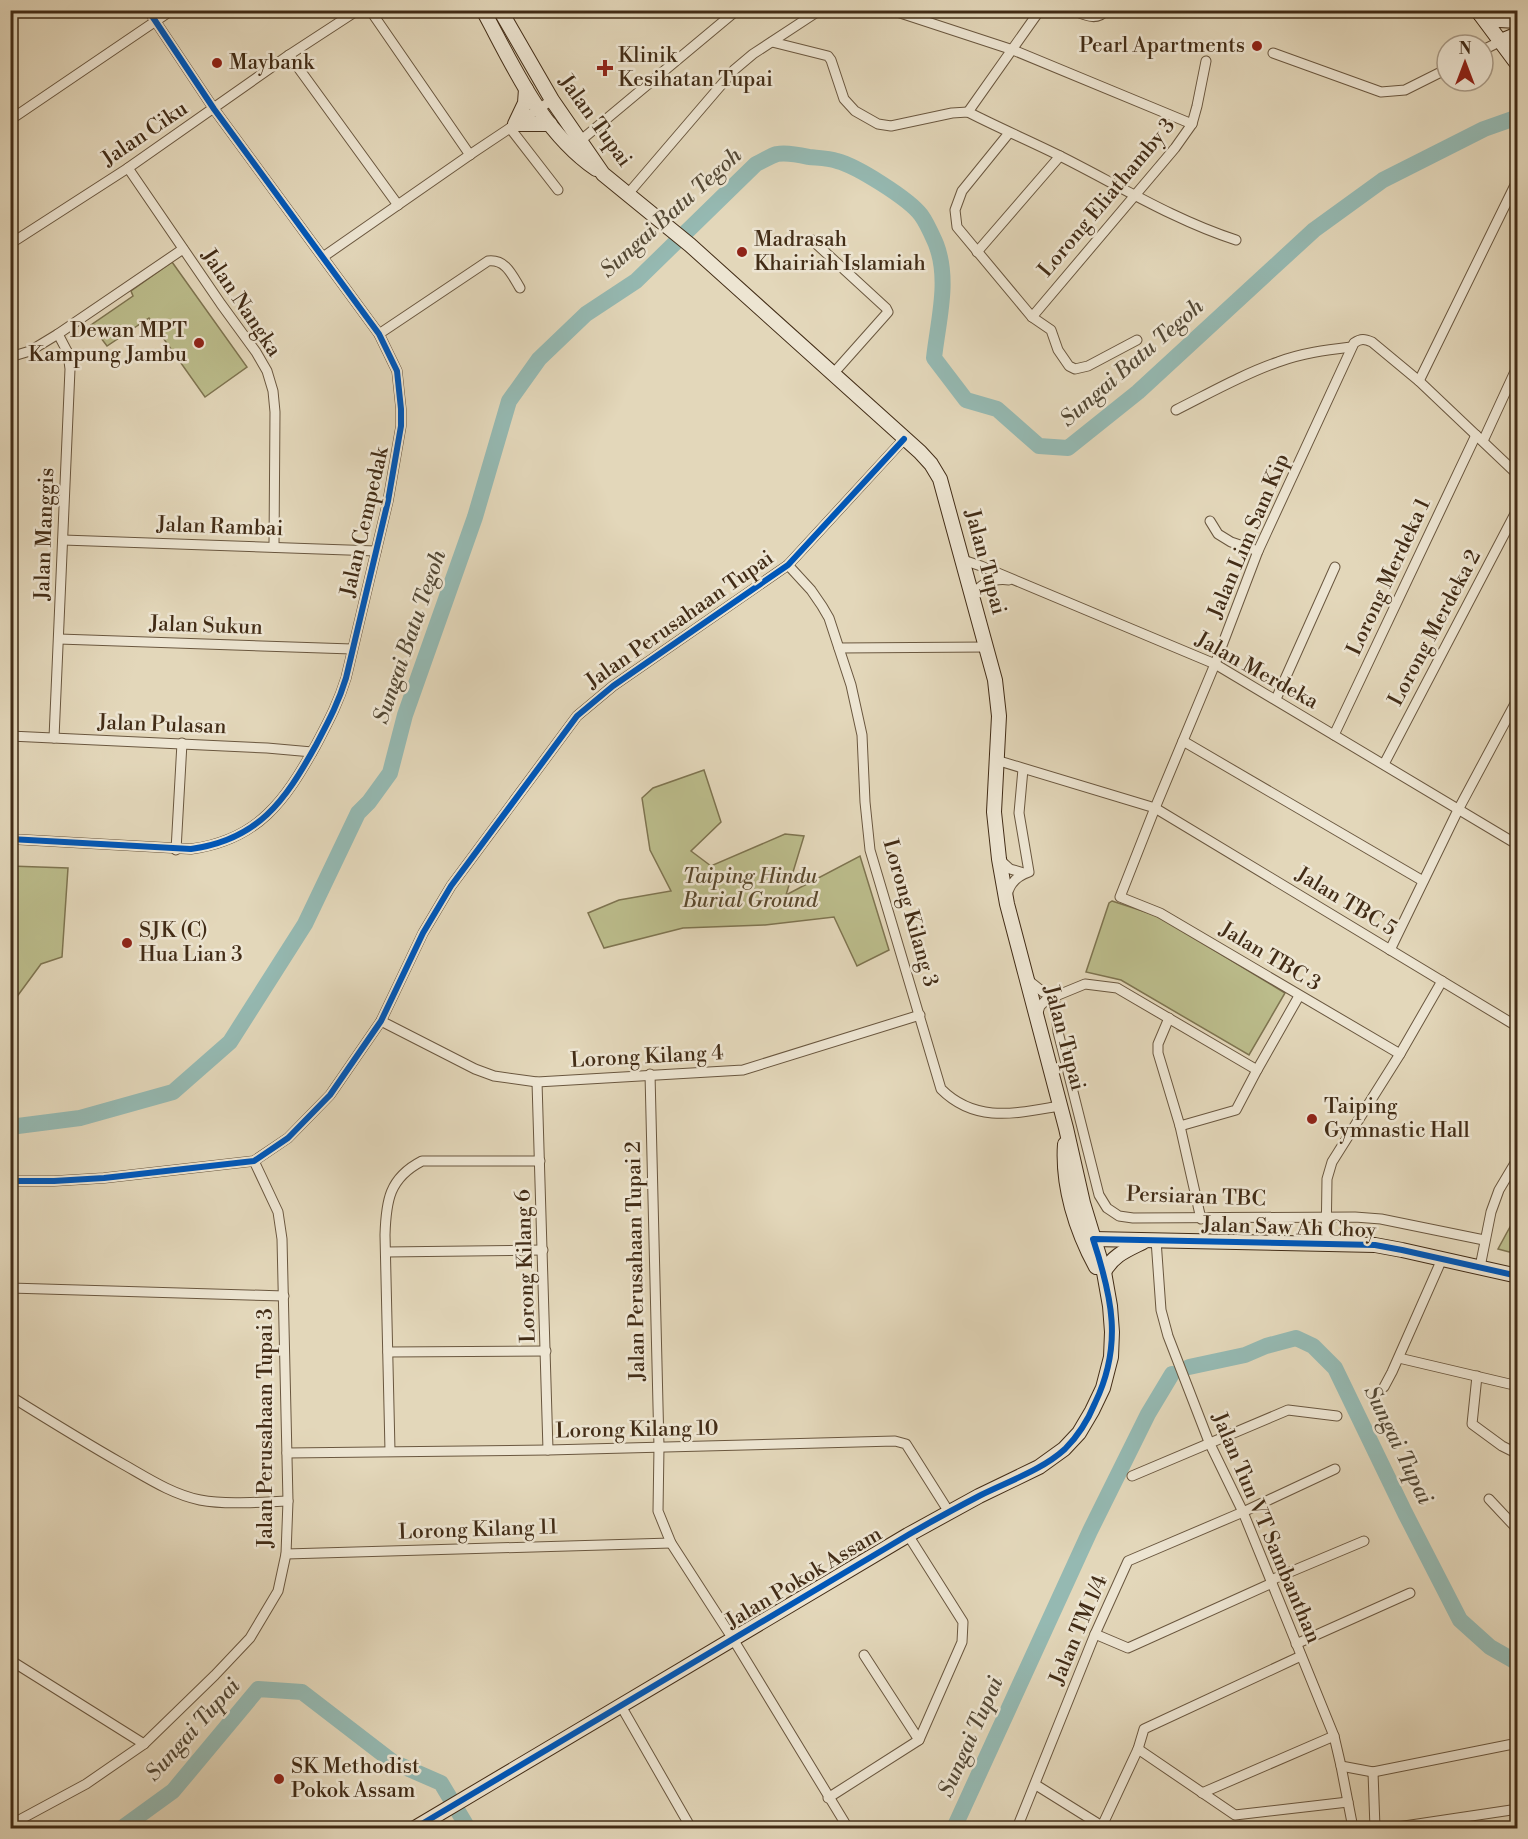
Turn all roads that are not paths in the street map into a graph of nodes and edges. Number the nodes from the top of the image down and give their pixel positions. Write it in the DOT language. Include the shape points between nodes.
graph roads {
  1 [pos="148,10"];
  2 [pos="172,10"];
  3 [pos="358,10"];
  4 [pos="370,10"];
  5 [pos="483,10"];
  6 [pos="500,10"];
  7 [pos="737,10"];
  8 [pos="820,10"];
  9 [pos="891,10"];
  10 [pos="1040,10"];
  11 [pos="1072,10"];
  12 [pos="1107,10"];
  13 [pos="1478,12"];
  14 [pos="1518,21"];
  15 [pos="155,22"];
  16 [pos="1518,34"];
  17 [pos="1500,41"];
  18 [pos="772,42"];
  19 [pos="1495,44"];
  20 [pos="1012,50"];
  21 [pos="1273,53"];
  22 [pos="289,55"];
  23 [pos="1206,61"];
  24 [pos="1518,65"];
  25 [pos="1435,75"];
  26 [pos="526,89"];
  27 [pos="552,100"];
  28 [pos="214,109"];
  29 [pos="538,110"];
  30 [pos="968,112"];
  31 [pos="10,120"];
  32 [pos="550,124"];
  33 [pos="1192,124"];
  34 [pos="513,126"];
  35 [pos="1009,133"];
  36 [pos="580,141"];
  37 [pos="470,155"];
  38 [pos="1060,156"];
  39 [pos="128,168"];
  40 [pos="603,174"];
  41 [pos="1518,179"];
  42 [pos="558,190"];
  43 [pos="627,195"];
  44 [pos="1134,196"];
  45 [pos="398,206"];
  46 [pos="812,240"];
  47 [pos="1236,240"];
  48 [pos="10,244"];
  49 [pos="183,249"];
  50 [pos="977,252"];
  51 [pos="323,257"];
  52 [pos="520,288"];
  53 [pos="1032,317"];
  54 [pos="58,334"];
  55 [pos="379,334"];
  56 [pos="1137,340"];
  57 [pos="1351,347"];
  58 [pos="10,357"];
  59 [pos="1518,365"];
  60 [pos="832,375"];
  61 [pos="1419,381"];
  62 [pos="1176,410"];
  63 [pos="1480,438"];
  64 [pos="904,439"];
  65 [pos="1518,475"];
  66 [pos="1518,508"];
  67 [pos="1210,521"];
  68 [pos="63,540"];
  69 [pos="274,547"];
  70 [pos="376,551"];
  71 [pos="1258,551"];
  72 [pos="963,560"];
  73 [pos="788,565"];
  74 [pos="1335,567"];
  75 [pos="1016,580"];
  76 [pos="972,596"];
  77 [pos="59,639"];
  78 [pos="987,647"];
  79 [pos="839,648"];
  80 [pos="352,649"];
  81 [pos="1215,664"];
  82 [pos="1518,698"];
  83 [pos="1276,699"];
  84 [pos="1334,735"];
  85 [pos="10,736"];
  86 [pos="54,738"];
  87 [pos="1183,741"];
  88 [pos="182,743"];
  89 [pos="312,752"];
  90 [pos="996,760"];
  91 [pos="1384,764"];
  92 [pos="1023,769"];
  93 [pos="1155,808"];
  94 [pos="1458,810"];
  95 [pos="10,839"];
  96 [pos="1518,845"];
  97 [pos="176,850"];
  98 [pos="999,859"];
  99 [pos="1024,873"];
  100 [pos="1423,881"];
  101 [pos="1120,897"];
  102 [pos="1007,904"];
  103 [pos="1390,950"];
  104 [pos="1026,978"];
  105 [pos="1442,981"];
  106 [pos="1054,995"];
  107 [pos="1299,996"];
  108 [pos="920,1015"];
  109 [pos="1037,1016"];
  110 [pos="1169,1018"];
  111 [pos="381,1021"];
  112 [pos="1518,1027"];
  113 [pos="1400,1054"];
  114 [pos="1257,1070"];
  115 [pos="650,1074"];
  116 [pos="537,1082"];
  117 [pos="1060,1106"];
  118 [pos="1180,1126"];
  119 [pos="1066,1128"];
  120 [pos="1518,1158"];
  121 [pos="254,1161"];
  122 [pos="540,1161"];
  123 [pos="10,1181"];
  124 [pos="1326,1217"];
  125 [pos="1201,1219"];
  126 [pos="1093,1239"];
  127 [pos="1152,1240"];
  128 [pos="1484,1240"];
  129 [pos="1326,1244"];
  130 [pos="543,1250"];
  131 [pos="386,1252"];
  132 [pos="1443,1259"];
  133 [pos="1480,1267"];
  134 [pos="1104,1272"];
  135 [pos="1518,1276"];
  136 [pos="10,1288"];
  137 [pos="1108,1290"];
  138 [pos="284,1296"];
  139 [pos="546,1351"];
  140 [pos="388,1352"];
  141 [pos="1399,1358"];
  142 [pos="1477,1376"];
  143 [pos="1518,1386"];
  144 [pos="1384,1387"];
  145 [pos="10,1396"];
  146 [pos="1338,1416"];
  147 [pos="1209,1442"];
  148 [pos="659,1447"];
  149 [pos="548,1450"];
  150 [pos="390,1451"];
  151 [pos="287,1453"];
  152 [pos="1518,1454"];
  153 [pos="1335,1469"];
  154 [pos="1132,1476"];
  155 [pos="1489,1499"];
  156 [pos="288,1502"];
  157 [pos="949,1512"];
  158 [pos="1243,1512"];
  159 [pos="1518,1530"];
  160 [pos="908,1534"];
  161 [pos="1364,1541"];
  162 [pos="671,1543"];
  163 [pos="286,1554"];
  164 [pos="1271,1581"];
  165 [pos="1410,1593"];
  166 [pos="1095,1634"];
  167 [pos="733,1639"];
  168 [pos="1296,1644"];
  169 [pos="864,1655"];
  170 [pos="1300,1656"];
  171 [pos="10,1660"];
  172 [pos="621,1706"];
  173 [pos="1334,1737"];
  174 [pos="919,1740"];
  175 [pos="1518,1743"];
  176 [pos="144,1744"];
  177 [pos="1138,1749"];
  178 [pos="1341,1766"];
  179 [pos="1373,1772"];
  180 [pos="1036,1785"];
  181 [pos="1202,1793"];
  182 [pos="828,1798"];
  183 [pos="1348,1802"];
  184 [pos="1517,1810"];
  185 [pos="10,1825"];
  186 [pos="1445,1825"];
  187 [pos="1103,1827"];
  188 [pos="415,1828"];
  189 [pos="691,1828"];
  190 [pos="848,1828"];
  191 [pos="1017,1828"];
  192 [pos="1353,1828"];
  193 [pos="1375,1828"];
  194 [pos="1391,1828"];
  1 -- 15 [label="street, Jalan Cempedak"];
  2 -- 15 [label="street"];
  3 -- 22 [label="street, Jalan Ciku"];
  4 -- 37 [label="street"];
  5 -- 26 [label="main road"];
  6 -- 27 [label="main road, Jalan Tupai"];
  7 -- 36 [label="street"];
  8 -- 18 [label="street"];
  9 -- 20 [label="street"];
  10 -- 20 [label="street"];
  11 -- 12 [label="street" via="1091,17"];
  13 -- 14 [label="main road" via="1499,20"];
  13 -- 17 [label="main road"];
  15 -- 28 [label="street, Jalan Cempedak"];
  15 -- 31 [label="street"];
  16 -- 17 [label="main road"];
  17 -- 19 [label="street"];
  17 -- 24 [label="main road"];
  18 -- 30 [label="street" via="828,56 844,99 855,111 878,124 891,126"];
  18 -- 43 [label="street" via="734,70"];
  20 -- 30 [label="street"];
  20 -- 33 [label="street"];
  21 -- 25 [label="street" via="1381,92 1405,90"];
  22 -- 28 [label="street, Jalan Ciku"];
  22 -- 45 [label="street"];
  23 -- 33 [label="street, Lorong Eliathamby 3"];
  26 -- 29 [label="main road"];
  26 -- 34 [label="main road" via="525,103"];
  27 -- 29 [label="street"];
  27 -- 36 [label="main road, Jalan Tupai"];
  28 -- 39 [label="street, Jalan Ciku"];
  28 -- 51 [label="street, Jalan Cempedak"];
  29 -- 32 [label="main road"];
  29 -- 34 [label="street"];
  30 -- 35 [label="street"];
  32 -- 34 [label="main road"];
  32 -- 40 [label="main road" via="581,159"];
  33 -- 44 [label="street, Lorong Eliathamby 3"];
  34 -- 37 [label="street"];
  34 -- 42 [label="street"];
  35 -- 38 [label="street"];
  35 -- 50 [label="street" via="957,200 957,228"];
  36 -- 40 [label="main road, Jalan Tupai"];
  37 -- 45 [label="street"];
  38 -- 44 [label="street"];
  38 -- 50 [label="street"];
  39 -- 48 [label="street, Jalan Ciku"];
  39 -- 49 [label="street, Jalan Nangka"];
  40 -- 43 [label="main road, Jalan Tupai"];
  41 -- 61 [label="street"];
  43 -- 60 [label="main road, Jalan Tupai"];
  44 -- 47 [label="street"];
  44 -- 53 [label="street, Lorong Eliathamby 3"];
  45 -- 51 [label="street"];
  46 -- 60 [label="street" via="888,312"];
  49 -- 54 [label="street"];
  49 -- 69 [label="street, Jalan Nangka" via="267,371 275,412"];
  50 -- 53 [label="street"];
  51 -- 55 [label="street, Jalan Cempedak"];
  52 -- 55 [label="street" via="502,263 488,261"];
  53 -- 56 [label="street" via="1051,330 1063,359 1075,369"];
  54 -- 58 [label="street" via="30,351"];
  54 -- 68 [label="street, Jalan Manggis" via="68,353 70,369"];
  55 -- 70 [label="street, Jalan Cempedak" via="397,371 402,409"];
  57 -- 61 [label="street" via="1366,339"];
  57 -- 62 [label="street" via="1320,350 1279,362"];
  57 -- 71 [label="street, Jalan Lim Sam Kip"];
  59 -- 63 [label="street"];
  60 -- 64 [label="main road, Jalan Tupai"];
  61 -- 63 [label="street"];
  63 -- 65 [label="street"];
  63 -- 84 [label="street, Lorong Merdeka 1"];
  64 -- 72 [label="main road, Jalan Tupai" via="931,464 940,479"];
  64 -- 73 [label="street, Jalan Perusahaan Tupai"];
  66 -- 91 [label="street, Lorong Merdeka 2"];
  67 -- 71 [label="street" via="1218,534 1230,542"];
  68 -- 69 [label="street, Jalan Rambai"];
  68 -- 77 [label="street, Jalan Manggis"];
  69 -- 70 [label="street, Jalan Rambai"];
  70 -- 80 [label="street, Jalan Cempedak"];
  71 -- 81 [label="street, Jalan Lim Sam Kip"];
  72 -- 75 [label="street, Jalan Merdeka"];
  72 -- 76 [label="main road, Jalan Tupai"];
  73 -- 79 [label="street, Lorong Kilang 3" via="822,606"];
  73 -- 111 [label="street, Jalan Perusahaan Tupai" via="613,686 577,716 452,886 423,933"];
  74 -- 83 [label="street"];
  75 -- 76 [label="street" via="990,581 979,586"];
  75 -- 81 [label="street, Jalan Merdeka"];
  76 -- 78 [label="main road, Jalan Tupai"];
  77 -- 80 [label="street, Jalan Sukun"];
  77 -- 86 [label="street, Jalan Manggis"];
  78 -- 79 [label="street"];
  78 -- 90 [label="main road, Jalan Tupai" via="998,698"];
  79 -- 108 [label="street, Lorong Kilang 3" via="862,735 870,850"];
  80 -- 89 [label="street, Jalan Cempedak" via="338,704"];
  81 -- 83 [label="street, Jalan Merdeka"];
  81 -- 87 [label="street, Jalan Lim Sam Kip"];
  82 -- 94 [label="street"];
  83 -- 84 [label="street, Jalan Merdeka"];
  84 -- 91 [label="street, Jalan Merdeka"];
  85 -- 86 [label="street, Jalan Pulasan"];
  86 -- 88 [label="street, Jalan Pulasan"];
  87 -- 93 [label="street, Jalan Lim Sam Kip"];
  87 -- 100 [label="street"];
  88 -- 89 [label="street, Jalan Pulasan"];
  88 -- 97 [label="street"];
  89 -- 97 [label="street, Jalan Cempedak" via="288,793 259,822 209,847"];
  90 -- 92 [label="street, Jalan TBC 5"];
  90 -- 98 [label="main road, Jalan Tupai" via="994,812"];
  91 -- 94 [label="street, Jalan Merdeka"];
  92 -- 93 [label="street, Jalan TBC 5"];
  92 -- 99 [label="street" via="1019,813 1029,872"];
  93 -- 101 [label="street, Jalan Lim Sam Kip"];
  93 -- 103 [label="street, Jalan TBC 5"];
  94 -- 96 [label="street, Jalan Merdeka"];
  94 -- 100 [label="street"];
  95 -- 97 [label="street, Jalan Cempedak"];
  98 -- 99 [label="street" via="1010,869"];
  98 -- 102 [label="main road, Jalan Tupai"];
  99 -- 102 [label="street" via="1011,885"];
  100 -- 103 [label="street"];
  101 -- 107 [label="street, Jalan TBC 3" via="1160,913"];
  102 -- 104 [label="main road, Jalan Tupai"];
  103 -- 105 [label="street, Jalan TBC 5"];
  104 -- 106 [label="street" via="1042,992"];
  104 -- 109 [label="main road, Jalan Tupai"];
  105 -- 112 [label="street, Jalan TBC 5"];
  105 -- 113 [label="street"];
  106 -- 109 [label="street" via="1040,1006"];
  106 -- 110 [label="street" via="1085,984 1118,987"];
  106 -- 125 [label="street, Persiaran TBC" via="1058,1032 1099,1195 1107,1208 1119,1216 1133,1218"];
  107 -- 113 [label="street, Jalan TBC 3"];
  107 -- 114 [label="street"];
  108 -- 115 [label="street, Lorong Kilang 4" via="743,1070"];
  108 -- 117 [label="street, Lorong Kilang 3" via="941,1089 951,1099 979,1112 1017,1113"];
  109 -- 117 [label="main road, Jalan Tupai"];
  110 -- 114 [label="street"];
  110 -- 118 [label="street" via="1158,1053"];
  111 -- 116 [label="street, Lorong Kilang 4" via="474,1069"];
  111 -- 121 [label="street, Jalan Perusahaan Tupai" via="330,1095 288,1138"];
  113 -- 124 [label="street" via="1332,1162 1327,1179"];
  114 -- 118 [label="street" via="1236,1110"];
  115 -- 116 [label="street, Lorong Kilang 4"];
  115 -- 148 [label="street, Jalan Perusahaan Tupai 2"];
  116 -- 122 [label="street, Lorong Kilang 6"];
  117 -- 119 [label="main road, Jalan Tupai"];
  118 -- 125 [label="street"];
  119 -- 126 [label="main road, Jalan Tupai"];
  119 -- 137 [label="main road" via="1064,1162 1070,1196 1083,1243"];
  120 -- 128 [label="street" via="1499,1190"];
  121 -- 123 [label="street, Jalan Perusahaan Tupai" via="104,1178"];
  121 -- 138 [label="street, Jalan Perusahaan Tupai 3" via="278,1212"];
  122 -- 130 [label="street, Lorong Kilang 6"];
  122 -- 131 [label="street" via="422,1161 411,1167 393,1186 388,1200"];
  124 -- 125 [label="street, Persiaran TBC"];
  124 -- 128 [label="street, Persiaran TBC" via="1380,1219"];
  124 -- 129 [label="street"];
  126 -- 127 [label="main road, Jalan Saw Ah Choy"];
  126 -- 134 [label="main road, Jalan Tupai"];
  127 -- 129 [label="main road, Jalan Saw Ah Choy"];
  127 -- 134 [label="main road" via="1116,1256"];
  127 -- 147 [label="street, Jalan Tun VT Sambanthan" via="1168,1336"];
  128 -- 133 [label="street"];
  129 -- 132 [label="main road, Jalan Saw Ah Choy" via="1375,1245"];
  130 -- 131 [label="street"];
  130 -- 139 [label="street, Lorong Kilang 6"];
  131 -- 140 [label="street"];
  132 -- 133 [label="main road, Jalan Saw Ah Choy"];
  132 -- 141 [label="street"];
  133 -- 135 [label="main road, Jalan Saw Ah Choy"];
  134 -- 137 [label="main road, Jalan Tupai"];
  136 -- 138 [label="street"];
  137 -- 157 [label="main road, Jalan Pokok Assam" via="1111,1357 1103,1388 1079,1433 1039,1467"];
  138 -- 151 [label="street, Jalan Perusahaan Tupai 3"];
  139 -- 140 [label="street"];
  139 -- 149 [label="street, Lorong Kilang 6"];
  140 -- 150 [label="street"];
  141 -- 142 [label="street"];
  141 -- 144 [label="street"];
  142 -- 143 [label="street"];
  142 -- 152 [label="street" via="1472,1424"];
  145 -- 156 [label="street" via="182,1495 220,1502"];
  146 -- 147 [label="street" via="1288,1410"];
  147 -- 154 [label="street"];
  147 -- 158 [label="street, Jalan Tun VT Sambanthan"];
  148 -- 149 [label="street, Lorong Kilang 10"];
  148 -- 157 [label="street, Lorong Kilang 10" via="895,1441 906,1444"];
  148 -- 162 [label="street, Jalan Perusahaan Tupai 2" via="658,1511"];
  149 -- 150 [label="street, Lorong Kilang 10"];
  150 -- 151 [label="street, Lorong Kilang 10"];
  151 -- 156 [label="street, Jalan Perusahaan Tupai 3"];
  153 -- 158 [label="street, Jalan TM 1/4"];
  155 -- 159 [label="street"];
  156 -- 163 [label="street, Jalan Perusahaan Tupai 3"];
  157 -- 160 [label="main road, Jalan Pokok Assam"];
  158 -- 164 [label="street, Jalan Tun VT Sambanthan"];
  158 -- 166 [label="street, Jalan TM 1/4" via="1128,1561"];
  160 -- 167 [label="main road, Jalan Pokok Assam"];
  160 -- 174 [label="street" via="963,1622 962,1642"];
  161 -- 164 [label="street"];
  162 -- 163 [label="street, Lorong Kilang 11"];
  162 -- 167 [label="street, Jalan Perusahaan Tupai 2"];
  163 -- 176 [label="street, Jalan Perusahaan Tupai 3" via="278,1591 250,1638"];
  164 -- 166 [label="street" via="1128,1648"];
  164 -- 168 [label="street, Jalan Tun VT Sambanthan"];
  165 -- 168 [label="street"];
  166 -- 180 [label="street, Jalan TM 1/4"];
  167 -- 172 [label="main road, Jalan Pokok Assam"];
  167 -- 182 [label="street, Jalan Perusahaan Tupai 2"];
  168 -- 170 [label="street, Jalan Tun VT Sambanthan"];
  169 -- 174 [label="street"];
  170 -- 173 [label="street, Jalan Tun VT Sambanthan"];
  170 -- 177 [label="street" via="1144,1729"];
  171 -- 176 [label="street"];
  172 -- 188 [label="main road, Jalan Pokok Assam"];
  172 -- 189 [label="street"];
  173 -- 178 [label="street, Jalan Tun VT Sambanthan"];
  173 -- 181 [label="street"];
  174 -- 182 [label="street"];
  175 -- 179 [label="street"];
  176 -- 185 [label="street, Jalan Perusahaan Tupai 3" via="87,1784"];
  177 -- 181 [label="street"];
  177 -- 187 [label="street"];
  178 -- 179 [label="street"];
  178 -- 183 [label="street, Jalan Tun VT Sambanthan"];
  179 -- 193 [label="street"];
  180 -- 187 [label="street"];
  180 -- 191 [label="street, Jalan TM 1/4"];
  181 -- 183 [label="street" via="1235,1815"];
  182 -- 190 [label="street, Jalan Perusahaan Tupai 2"];
  183 -- 192 [label="street, Jalan Tun VT Sambanthan"];
  184 -- 186 [label="street"];
  186 -- 194 [label="street"];
}
